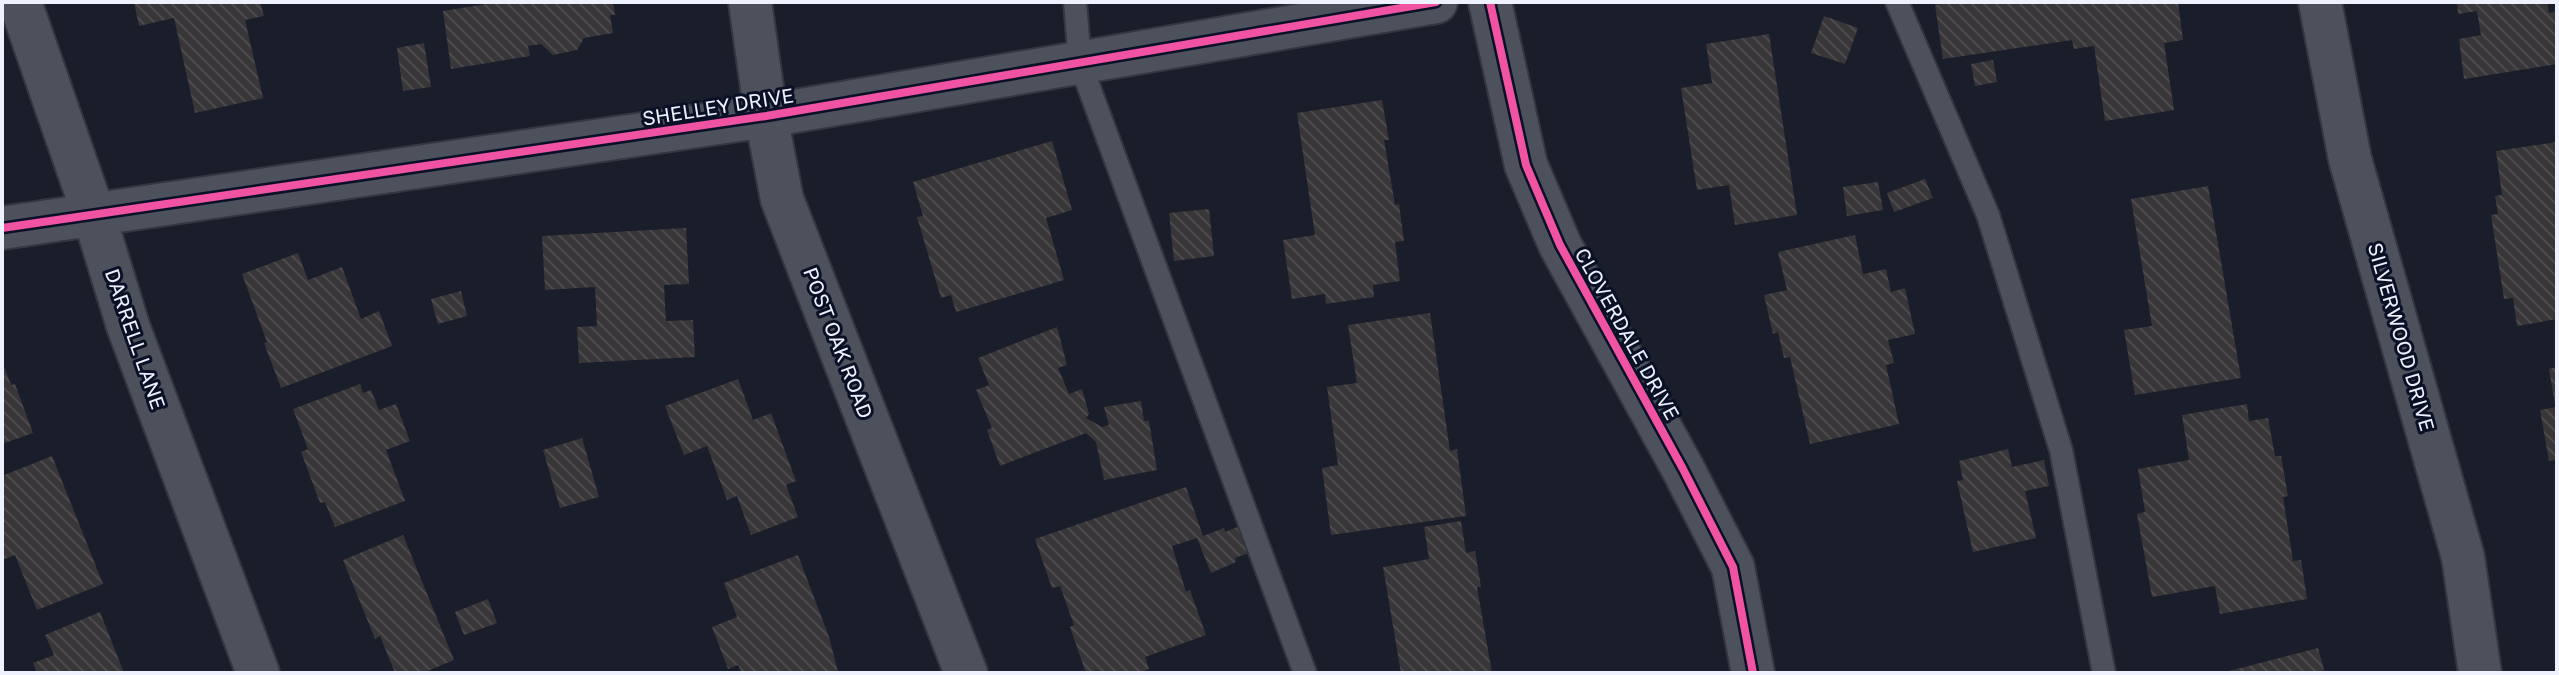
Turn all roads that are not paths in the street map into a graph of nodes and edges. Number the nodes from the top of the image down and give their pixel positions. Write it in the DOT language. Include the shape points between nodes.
graph roads {
  1 [pos="20,2"];
  2 [pos="750,2"];
  3 [pos="1075,2"];
  4 [pos="1436,2"];
  5 [pos="1490,2"];
  6 [pos="1897,2"];
  7 [pos="2320,2"];
  8 [pos="1080,63"];
  9 [pos="766,116"];
  10 [pos="94,215"];
  11 [pos="2,228"];
  12 [pos="258,673"];
  13 [pos="966,673"];
  14 [pos="1305,673"];
  15 [pos="1753,673"];
  16 [pos="2104,673"];
  17 [pos="2480,673"];
  1 -- 10 [label="street, DARRELL LANE"];
  2 -- 9 [label="street, POST OAK ROAD"];
  3 -- 8 [label="lane"];
  4 -- 8 [label="street, SHELLEY DRIVE"];
  5 -- 15 [label="street, CLOVERDALE DRIVE" via="1526,165 1560,245 1733,567"];
  6 -- 16 [label="lane" via="1988,215 2020,317 2061,450"];
  7 -- 17 [label="street, SILVERWOOD DRIVE" via="2350,159 2463,557"];
  8 -- 9 [label="street, SHELLEY DRIVE"];
  8 -- 14 [label="lane"];
  9 -- 10 [label="street, SHELLEY DRIVE"];
  9 -- 13 [label="street, POST OAK ROAD" via="782,199"];
  10 -- 11 [label="street, SHELLEY DRIVE"];
  10 -- 12 [label="street, DARRELL LANE" via="128,326"];
}
